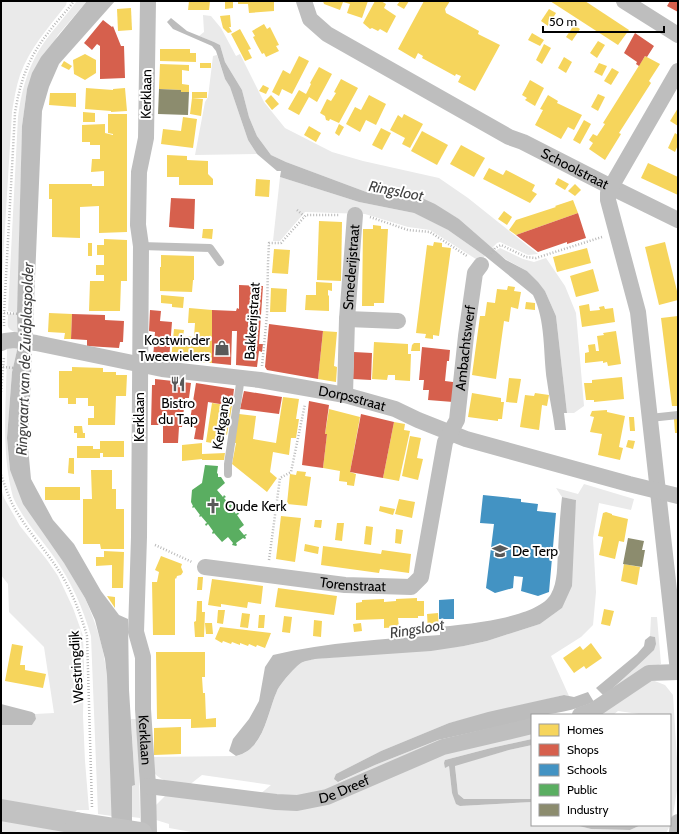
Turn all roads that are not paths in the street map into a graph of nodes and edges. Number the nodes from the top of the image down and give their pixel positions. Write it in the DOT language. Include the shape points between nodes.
graph roads {
  1 [pos="148,1"];
  2 [pos="304,1"];
  3 [pos="624,1"];
  4 [pos="678,35"];
  5 [pos="678,71"];
  6 [pos="611,187"];
  7 [pos="355,215"];
  8 [pos="678,220"];
  9 [pos="141,246"];
  10 [pos="220,262"];
  11 [pos="481,265"];
  12 [pos="347,319"];
  13 [pos="398,322"];
  14 [pos="7,342"];
  15 [pos="139,364"];
  16 [pos="241,377"];
  17 [pos="345,395"];
  18 [pos="678,415"];
  19 [pos="650,418"];
  20 [pos="450,432"];
  21 [pos="228,474"];
  22 [pos="658,490"];
  23 [pos="678,496"];
  24 [pos="205,568"];
  25 [pos="678,671"];
  26 [pos="583,714"];
  27 [pos="531,726"];
  28 [pos="148,786"];
  29 [pos="1,810"];
  30 [pos="678,822"];
  31 [pos="141,833"];
  32 [pos="149,833"];
  33 [pos="677,833"];
  1 -- 9 [label="street, Kerklaan" via="146,138 139,172 138,225"];
  2 -- 6 [label="street, Schoolstraat" via="310,19 327,34 509,137"];
  3 -- 4 [label="street"];
  5 -- 6 [label="street"];
  6 -- 8 [label="street"];
  6 -- 19 [label="street, Schoolstraat" via="608,200 638,312"];
  7 -- 12 [label="street, Smederijstraat"];
  9 -- 10 [label="lane" via="210,248"];
  9 -- 15 [label="street, Kerklaan"];
  11 -- 20 [label="street, Ambachtswerf" via="475,273 457,420"];
  12 -- 13 [label="street, Smederijstraat"];
  12 -- 17 [label="street, Smederijstraat"];
  14 -- 15 [label="street, Dorpsstraat" via="36,343"];
  15 -- 16 [label="street, Dorpsstraat" via="162,369"];
  15 -- 28 [label="street, Kerklaan" via="136,632 143,657 143,709"];
  16 -- 17 [label="street, Dorpsstraat"];
  16 -- 21 [label="lane, Kerkgang"];
  17 -- 20 [label="street, Dorpsstraat" via="395,409"];
  18 -- 19 [label="lane"];
  19 -- 22 [label="street, Schoolstraat"];
  20 -- 22 [label="street, Dorpsstraat" via="474,441"];
  20 -- 24 [label="street, Torenstraat" via="445,442 421,577 411,587 345,585"];
  22 -- 23 [label="street, Dorpsstraat"];
  22 -- 25 [label="street"];
  25 -- 26 [label="street" via="649,674 594,710"];
  27 -- 28 [label="street, De Dreef" via="443,747 328,797 297,803"];
  28 -- 32 [label="street, Kerklaan"];
  29 -- 31 [label="main road, bridge"];
  30 -- 33 [label="street"];
}
